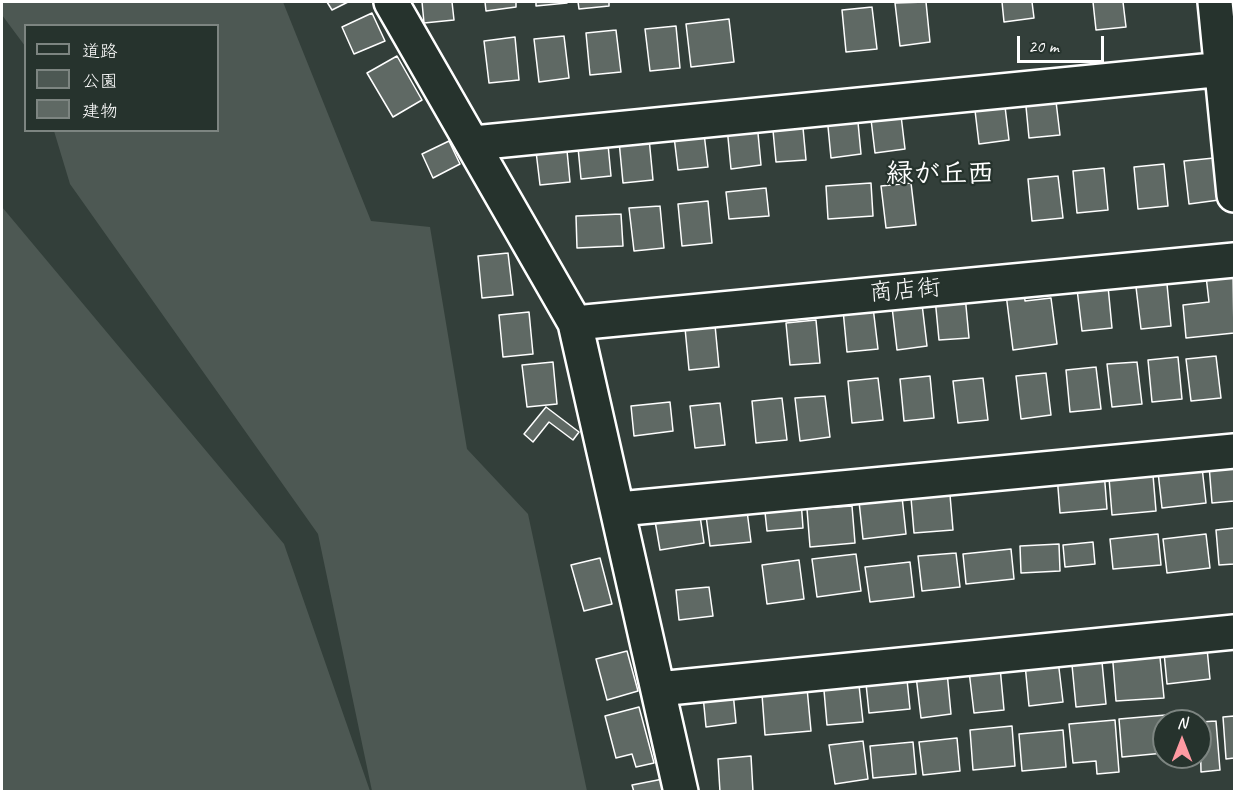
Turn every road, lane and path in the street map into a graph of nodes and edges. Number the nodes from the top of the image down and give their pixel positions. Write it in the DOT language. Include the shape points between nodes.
graph roads {
  1 [pos="391,2"];
  2 [pos="1215,2"];
  3 [pos="1228,68"];
  4 [pos="474,143"];
  5 [pos="1234,195"];
  6 [pos="1234,260"];
  7 [pos="575,323"];
  8 [pos="1234,451"];
  9 [pos="619,509"];
  10 [pos="1234,632"];
  11 [pos="658,689"];
  12 [pos="681,792"];
  1 -- 4 [label="street"];
  2 -- 3 [label="street"];
  3 -- 4 [label="street"];
  3 -- 5 [label="street"];
  4 -- 7 [label="street"];
  6 -- 7 [label="street, 商店街"];
  7 -- 9 [label="street"];
  8 -- 9 [label="street"];
  9 -- 11 [label="street"];
  10 -- 11 [label="street"];
  11 -- 12 [label="street"];
}
